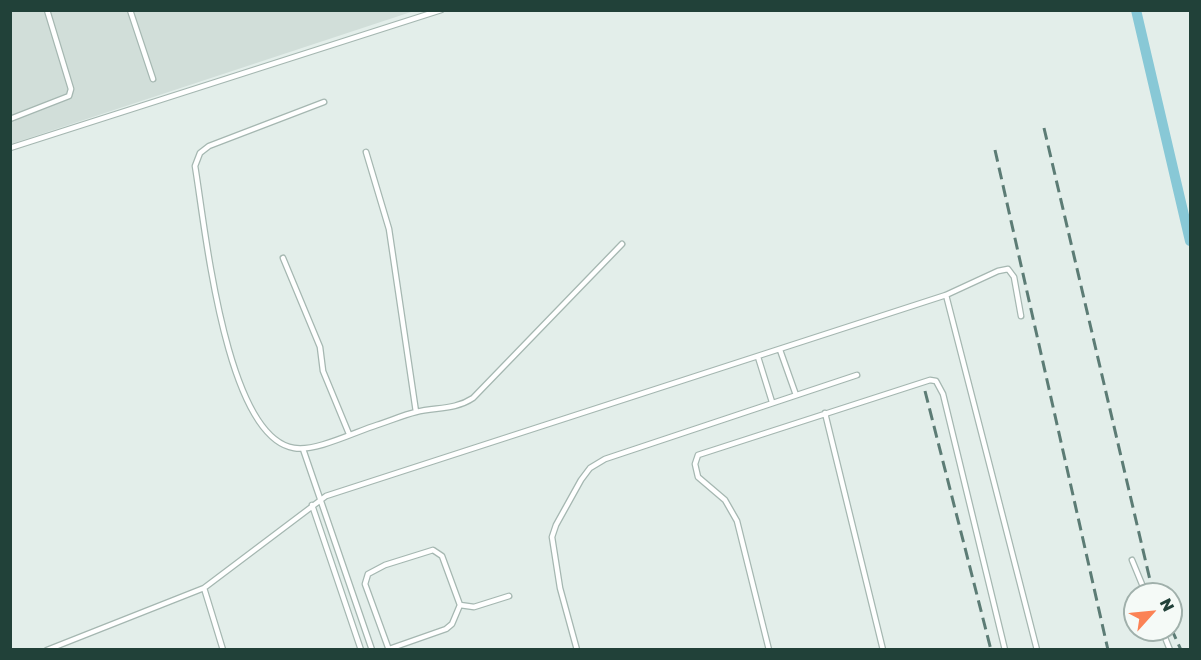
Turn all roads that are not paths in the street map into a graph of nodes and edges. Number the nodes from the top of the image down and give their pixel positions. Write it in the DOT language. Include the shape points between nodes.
graph roads {
  1 [pos="47,10"];
  2 [pos="130,10"];
  3 [pos="441,10"];
  4 [pos="153,79"];
  5 [pos="324,102"];
  6 [pos="10,119"];
  7 [pos="10,148"];
  8 [pos="366,152"];
  9 [pos="622,244"];
  10 [pos="283,258"];
  11 [pos="946,295"];
  12 [pos="1021,316"];
  13 [pos="780,350"];
  14 [pos="758,357"];
  15 [pos="857,375"];
  16 [pos="796,395"];
  17 [pos="772,402"];
  18 [pos="416,412"];
  19 [pos="825,413"];
  20 [pos="349,434"];
  21 [pos="303,449"];
  22 [pos="320,499"];
  23 [pos="312,505"];
  24 [pos="1132,560"];
  25 [pos="1141,582"];
  26 [pos="204,588"];
  27 [pos="509,596"];
  28 [pos="460,605"];
  29 [pos="389,649"];
  30 [pos="47,650"];
  31 [pos="223,650"];
  32 [pos="361,650"];
  33 [pos="372,650"];
  34 [pos="577,650"];
  35 [pos="769,650"];
  36 [pos="883,650"];
  37 [pos="1005,650"];
  38 [pos="1037,650"];
  1 -- 6 [label="lane" via="69,96"];
  2 -- 4 [label="lane"];
  3 -- 7 [label="lane"];
  5 -- 21 [label="lane" via="209,146 200,153 195,166 217,301 241,387 263,431 278,443"];
  8 -- 18 [label="lane" via="389,229"];
  9 -- 18 [label="lane" via="472,398 461,406"];
  10 -- 20 [label="lane" via="320,347 323,371"];
  11 -- 12 [label="lane" via="1008,269 1014,277"];
  11 -- 13 [label="lane"];
  11 -- 38 [label="lane"];
  13 -- 14 [label="lane"];
  13 -- 16 [label="lane"];
  14 -- 17 [label="lane"];
  14 -- 22 [label="lane"];
  15 -- 16 [label="lane"];
  16 -- 17 [label="lane"];
  17 -- 34 [label="lane" via="605,459 590,468 552,537 560,588"];
  18 -- 20 [label="lane"];
  19 -- 35 [label="lane" via="709,450 698,455 695,464 698,477 725,500 737,521"];
  19 -- 36 [label="lane"];
  19 -- 37 [label="lane" via="921,382 936,381 940,386"];
  20 -- 21 [label="lane"];
  21 -- 22 [label="lane"];
  22 -- 23 [label="lane"];
  22 -- 33 [label="lane"];
  23 -- 26 [label="lane"];
  23 -- 32 [label="lane"];
  24 -- 25 [label="lane"];
  26 -- 30 [label="lane"];
  26 -- 31 [label="lane"];
  27 -- 28 [label="lane" via="474,608"];
  28 -- 29 [label="lane" via="446,629"];
  28 -- 29 [label="lane" via="442,556 433,550 368,574 365,584"];
}
